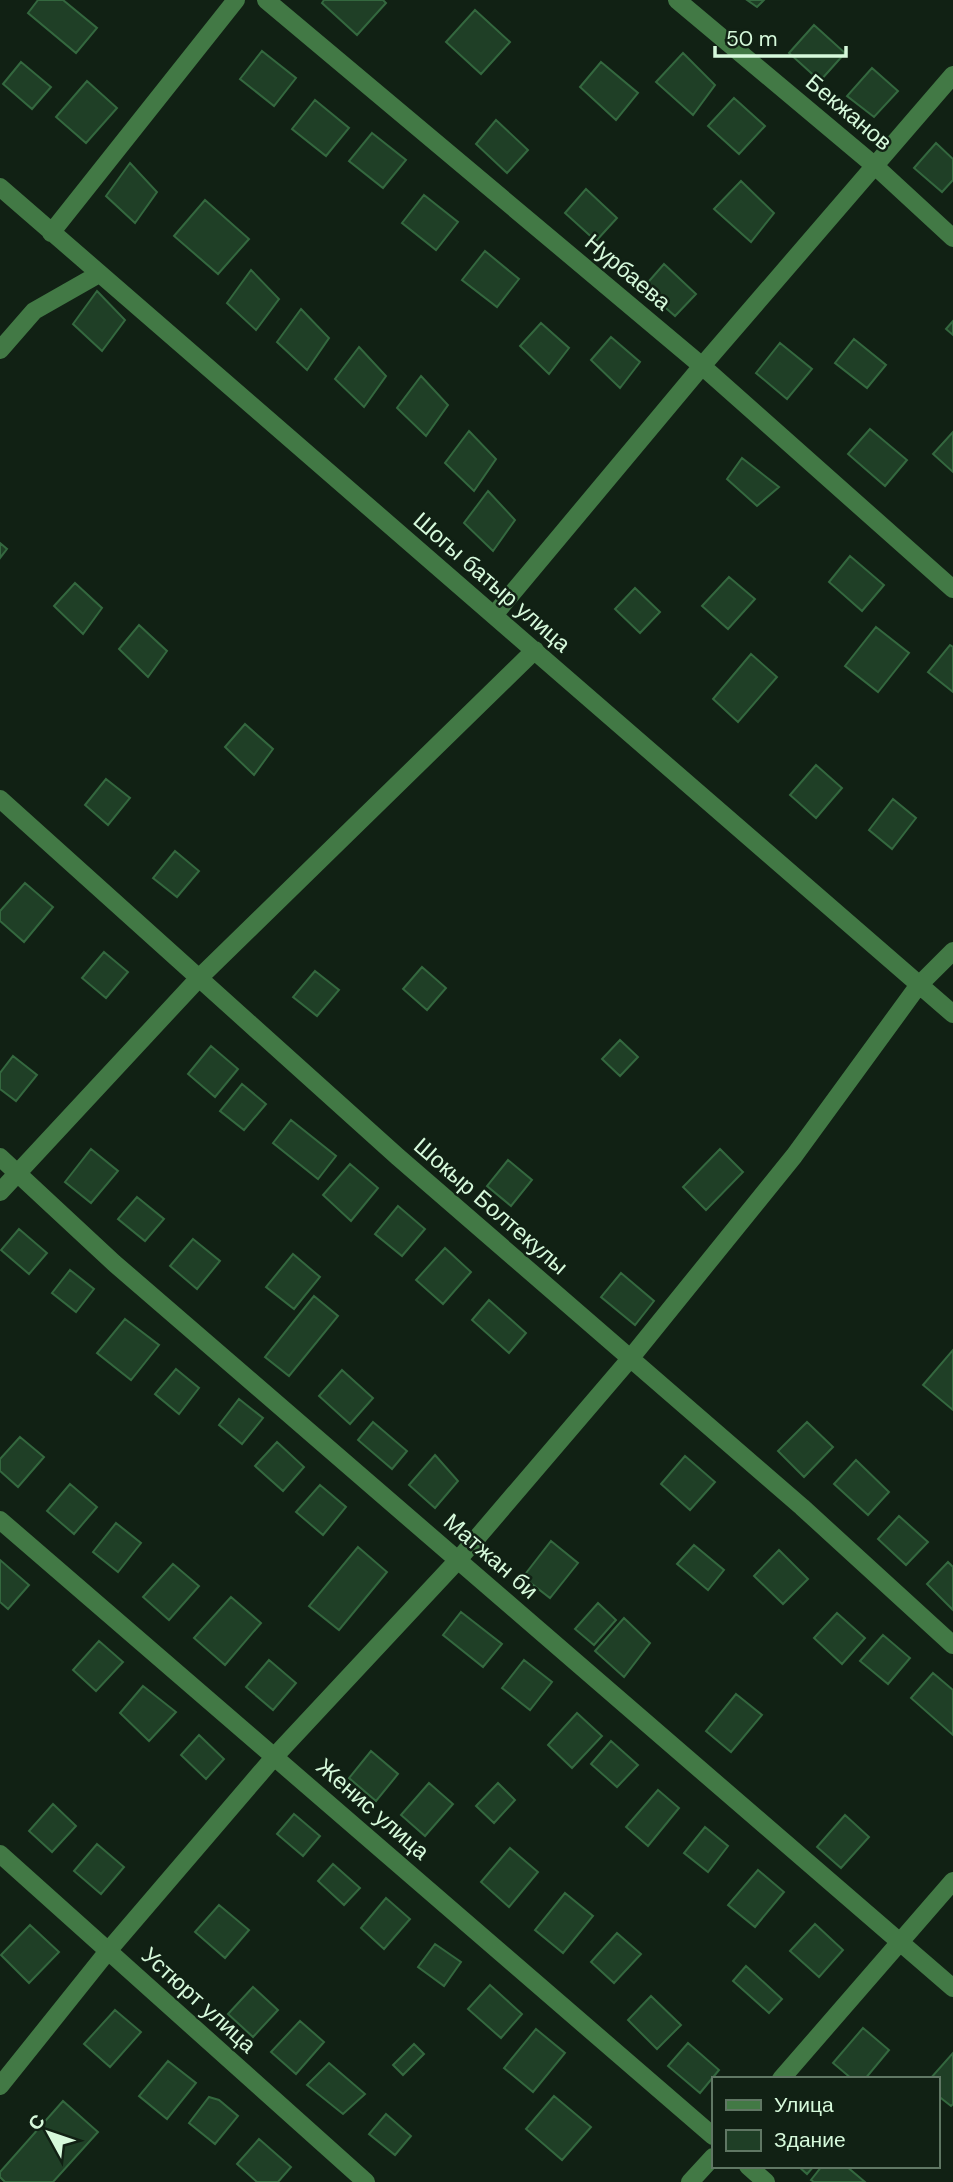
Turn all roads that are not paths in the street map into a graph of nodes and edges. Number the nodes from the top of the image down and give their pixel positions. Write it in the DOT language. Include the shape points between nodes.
graph roads {
  1 [pos="236,0"];
  2 [pos="266,0"];
  3 [pos="677,0"];
  4 [pos="953,75"];
  5 [pos="875,166"];
  6 [pos="0,187"];
  7 [pos="51,233"];
  8 [pos="953,238"];
  9 [pos="99,274"];
  10 [pos="0,350"];
  11 [pos="702,366"];
  12 [pos="953,589"];
  13 [pos="494,615"];
  14 [pos="535,650"];
  15 [pos="0,799"];
  16 [pos="953,951"];
  17 [pos="200,978"];
  18 [pos="918,986"];
  19 [pos="953,1014"];
  20 [pos="0,1157"];
  21 [pos="17,1172"];
  22 [pos="0,1192"];
  23 [pos="629,1360"];
  24 [pos="0,1520"];
  25 [pos="457,1560"];
  26 [pos="953,1645"];
  27 [pos="275,1756"];
  28 [pos="0,1854"];
  29 [pos="953,1881"];
  30 [pos="898,1941"];
  31 [pos="108,1951"];
  32 [pos="953,1988"];
  33 [pos="783,2077"];
  34 [pos="0,2086"];
  35 [pos="712,2135"];
  36 [pos="712,2158"];
  37 [pos="750,2168"];
  38 [pos="366,2182"];
  39 [pos="690,2182"];
  40 [pos="766,2182"];
  1 -- 7 [label="street"];
  2 -- 11 [label="street, Нурбаева"];
  3 -- 5 [label="street, Бекжанов"];
  4 -- 5 [label="street"];
  5 -- 8 [label="street, Бекжанов"];
  5 -- 11 [label="street"];
  6 -- 7 [label="street, Шогы батыр улица"];
  7 -- 9 [label="street, Шогы батыр улица"];
  9 -- 10 [label="street" via="34,312"];
  9 -- 13 [label="street, Шогы батыр улица"];
  11 -- 12 [label="street, Нурбаева"];
  11 -- 13 [label="street"];
  13 -- 14 [label="street, Шогы батыр улица"];
  14 -- 17 [label="street"];
  14 -- 18 [label="street, Шогы батыр улица"];
  15 -- 17 [label="street, Шокыр Болтекулы"];
  16 -- 18 [label="street"];
  17 -- 21 [label="street"];
  17 -- 23 [label="street, Шокыр Болтекулы"];
  18 -- 19 [label="street, Шогы батыр улица"];
  18 -- 23 [label="street" via="794,1156"];
  20 -- 21 [label="street, Матжан би"];
  21 -- 22 [label="street"];
  21 -- 25 [label="street, Матжан би" via="114,1264"];
  23 -- 25 [label="street"];
  23 -- 26 [label="street, Шокыр Болтекулы" via="802,1507"];
  24 -- 27 [label="street, Женис улица"];
  25 -- 27 [label="street"];
  25 -- 30 [label="street, Матжан би"];
  27 -- 31 [label="street"];
  27 -- 35 [label="street, Женис улица"];
  28 -- 31 [label="street, Устюрт улица"];
  29 -- 30 [label="street"];
  30 -- 32 [label="street, Матжан би"];
  30 -- 33 [label="street"];
  31 -- 34 [label="street"];
  31 -- 38 [label="street, Устюрт улица"];
  36 -- 39 [label="street"];
  37 -- 40 [label="street"];
}
